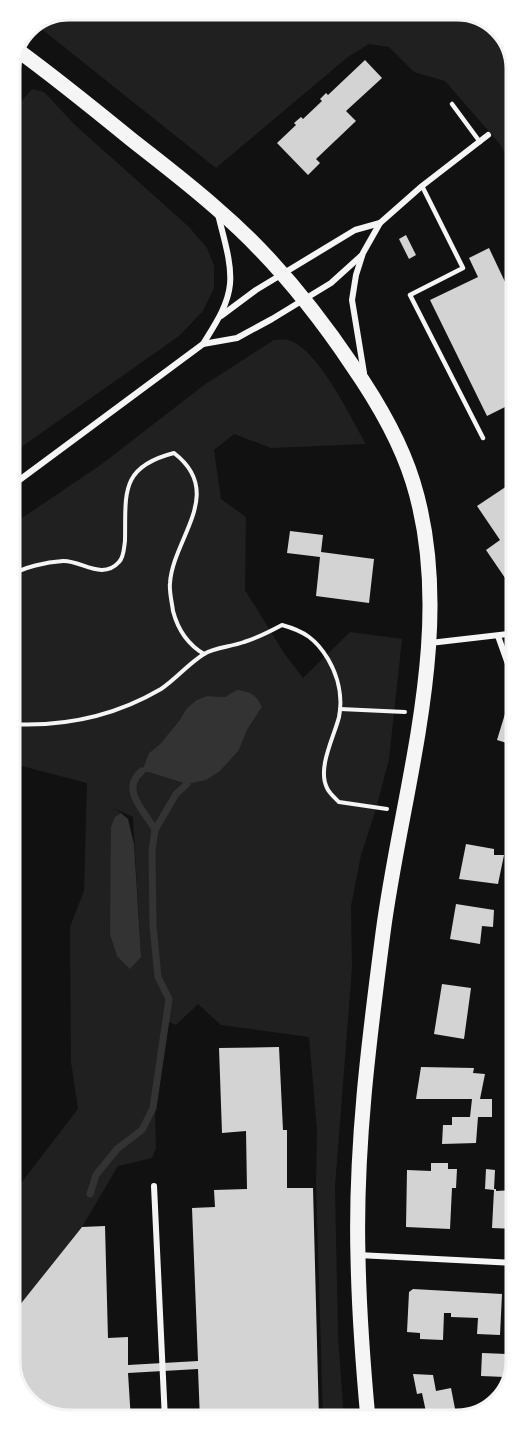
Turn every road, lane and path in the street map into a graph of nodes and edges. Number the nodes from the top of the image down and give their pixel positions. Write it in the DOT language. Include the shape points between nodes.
graph roads {
  1 [pos="22,54"];
  2 [pos="452,104"];
  3 [pos="488,135"];
  4 [pos="480,141"];
  5 [pos="422,186"];
  6 [pos="217,208"];
  7 [pos="380,223"];
  8 [pos="363,253"];
  9 [pos="283,274"];
  10 [pos="305,299"];
  11 [pos="220,316"];
  12 [pos="203,344"];
  13 [pos="366,386"];
  14 [pos="483,438"];
  15 [pos="20,480"];
  16 [pos="20,572"];
  17 [pos="507,634"];
  18 [pos="498,636"];
  19 [pos="429,643"];
  20 [pos="204,654"];
  21 [pos="507,661"];
  22 [pos="340,708"];
  23 [pos="421,713"];
  24 [pos="20,725"];
  25 [pos="404,810"];
  26 [pos="154,1186"];
  27 [pos="357,1255"];
  28 [pos="507,1262"];
  29 [pos="165,1410"];
  30 [pos="367,1410"];
  1 -- 6 [label="main road"];
  2 -- 4 [label="lane"];
  3 -- 4 [label="street"];
  4 -- 5 [label="street"];
  5 -- 7 [label="street"];
  5 -- 14 [label="lane" via="463,268 410,295"];
  6 -- 9 [label="main road"];
  6 -- 11 [label="street" via="231,272"];
  7 -- 8 [label="street"];
  7 -- 9 [label="street" via="355,230"];
  8 -- 10 [label="street" via="331,283"];
  8 -- 13 [label="street" via="352,300"];
  9 -- 10 [label="main road"];
  9 -- 11 [label="street"];
  10 -- 12 [label="street" via="237,338"];
  10 -- 13 [label="main road"];
  11 -- 12 [label="street"];
  12 -- 15 [label="street"];
  13 -- 19 [label="main road" via="397,444 420,511 428,569"];
  16 -- 20 [label="path" via="64,561 95,570 119,562 124,549 124,503 135,473 147,463 174,453 186,462 195,478 196,497 193,518 170,583 172,605 184,637"];
  17 -- 18 [label="street"];
  18 -- 19 [label="street"];
  18 -- 21 [label="street"];
  19 -- 23 [label="main road"];
  20 -- 22 [label="path" via="244,643 282,625 297,629 310,635 331,663"];
  20 -- 24 [label="path" via="162,688 121,708 65,724"];
  22 -- 23 [label="path"];
  22 -- 25 [label="path" via="326,754 326,788 339,802"];
  23 -- 25 [label="main road"];
  25 -- 27 [label="main road" via="373,1016 360,1165"];
  26 -- 29 [label="street"];
  27 -- 28 [label="street"];
  27 -- 30 [label="main road"];
}
